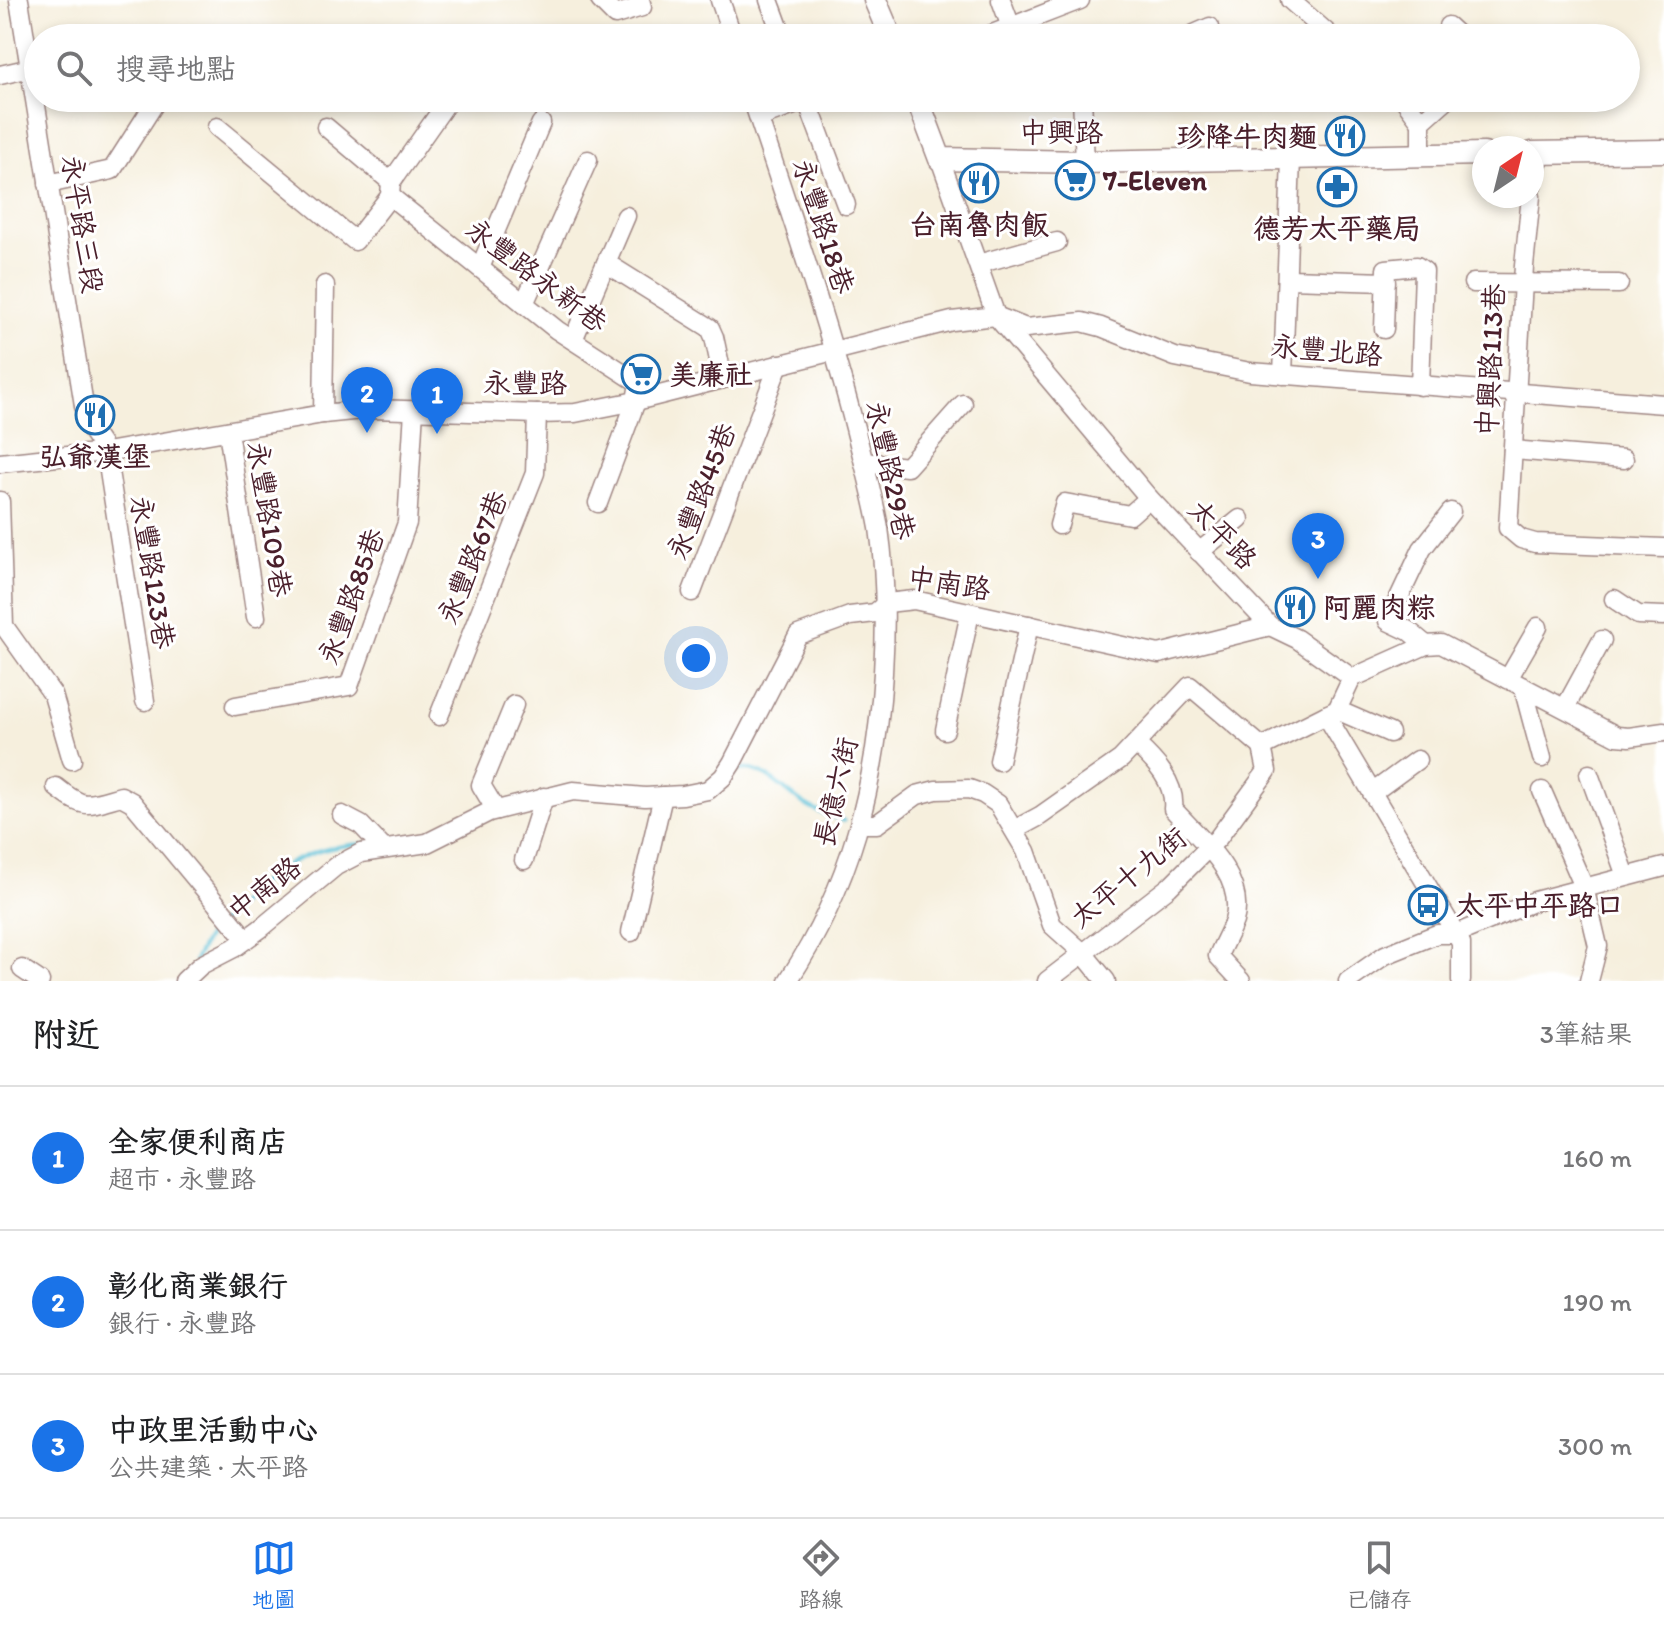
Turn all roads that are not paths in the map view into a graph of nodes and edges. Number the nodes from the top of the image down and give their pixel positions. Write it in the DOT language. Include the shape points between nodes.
graph roads {
  1 [pos="19,0"];
  2 [pos="600,0"];
  3 [pos="640,0"];
  4 [pos="720,0"];
  5 [pos="769,0"];
  6 [pos="875,0"];
  7 [pos="1001,0"];
  8 [pos="1080,0"];
  9 [pos="1290,0"];
  10 [pos="728,24"];
  11 [pos="778,24"];
  12 [pos="885,24"];
  13 [pos="1010,24"];
  14 [pos="1019,24"];
  15 [pos="1317,24"];
  16 [pos="24,28"];
  17 [pos="24,70"];
  18 [pos="0,75"];
  19 [pos="37,112"];
  20 [pos="149,112"];
  21 [pos="441,112"];
  22 [pos="757,112"];
  23 [pos="775,112"];
  24 [pos="814,112"];
  25 [pos="922,112"];
  26 [pos="1083,112"];
  27 [pos="1414,112"];
  28 [pos="1432,112"];
  29 [pos="759,118"];
  30 [pos="1421,122"];
  31 [pos="541,123"];
  32 [pos="217,127"];
  33 [pos="326,127"];
  34 [pos="1664,151"];
  35 [pos="1544,153"];
  36 [pos="1472,154"];
  37 [pos="1421,156"];
  38 [pos="940,159"];
  39 [pos="1291,159"];
  40 [pos="588,160"];
  41 [pos="1085,162"];
  42 [pos="48,184"];
  43 [pos="390,189"];
  44 [pos="846,205"];
  45 [pos="1530,208"];
  46 [pos="626,216"];
  47 [pos="1057,242"];
  48 [pos="606,263"];
  49 [pos="978,264"];
  50 [pos="480,268"];
  51 [pos="1386,276"];
  52 [pos="1289,279"];
  53 [pos="1473,283"];
  54 [pos="1524,284"];
  55 [pos="1619,284"];
  56 [pos="325,285"];
  57 [pos="524,304"];
  58 [pos="996,316"];
  59 [pos="1384,329"];
  60 [pos="573,340"];
  61 [pos="835,351"];
  62 [pos="779,364"];
  63 [pos="1283,375"];
  64 [pos="723,379"];
  65 [pos="1420,386"];
  66 [pos="1517,393"];
  67 [pos="636,401"];
  68 [pos="963,404"];
  69 [pos="1664,404"];
  70 [pos="414,410"];
  71 [pos="323,414"];
  72 [pos="537,414"];
  73 [pos="228,431"];
  74 [pos="1513,450"];
  75 [pos="106,452"];
  76 [pos="1624,459"];
  77 [pos="864,462"];
  78 [pos="0,463"];
  79 [pos="1149,498"];
  80 [pos="0,501"];
  81 [pos="598,503"];
  82 [pos="1451,512"];
  83 [pos="1240,519"];
  84 [pos="1059,525"];
  85 [pos="1664,548"];
  86 [pos="1199,552"];
  87 [pos="692,592"];
  88 [pos="1614,599"];
  89 [pos="887,603"];
  90 [pos="970,613"];
  91 [pos="1664,616"];
  92 [pos="256,617"];
  93 [pos="1029,625"];
  94 [pos="1270,626"];
  95 [pos="1538,627"];
  96 [pos="1602,640"];
  97 [pos="1426,645"];
  98 [pos="1352,678"];
  99 [pos="1516,683"];
  100 [pos="145,701"];
  101 [pos="514,705"];
  102 [pos="235,706"];
  103 [pos="1565,708"];
  104 [pos="1332,712"];
  105 [pos="439,716"];
  106 [pos="945,730"];
  107 [pos="1664,732"];
  108 [pos="1390,733"];
  109 [pos="1136,744"];
  110 [pos="1262,747"];
  111 [pos="1542,758"];
  112 [pos="72,760"];
  113 [pos="1417,760"];
  114 [pos="999,761"];
  115 [pos="1589,774"];
  116 [pos="56,787"];
  117 [pos="1542,791"];
  118 [pos="1372,793"];
  119 [pos="663,796"];
  120 [pos="544,797"];
  121 [pos="496,810"];
  122 [pos="342,815"];
  123 [pos="861,824"];
  124 [pos="1014,830"];
  125 [pos="372,836"];
  126 [pos="1208,849"];
  127 [pos="524,860"];
  128 [pos="1664,867"];
  129 [pos="1626,876"];
  130 [pos="1584,887"];
  131 [pos="631,932"];
  132 [pos="1456,934"];
  133 [pos="245,938"];
  134 [pos="1082,952"];
  135 [pos="22,969"];
  136 [pos="40,981"];
  137 [pos="184,981"];
  138 [pos="788,981"];
  139 [pos="1047,981"];
  140 [pos="1106,981"];
  141 [pos="1241,981"];
  142 [pos="1348,981"];
  143 [pos="1461,981"];
  144 [pos="1589,981"];
  1 -- 16 [label="street, 永平路三段"];
  2 -- 3 [label="street" via="615,15 642,7"];
  4 -- 10 [label="street"];
  5 -- 11 [label="street"];
  6 -- 12 [label="main road"];
  7 -- 13 [label="street"];
  8 -- 14 [label="street"];
  9 -- 15 [label="street"];
  17 -- 18 [label="street"];
  19 -- 42 [label="street, 永平路三段"];
  20 -- 42 [label="street" via="112,170"];
  21 -- 43 [label="street"];
  22 -- 29 [label="street, 永豐路18巷"];
  23 -- 29 [label="street"];
  24 -- 44 [label="street"];
  25 -- 38 [label="main road, 太平路"];
  26 -- 41 [label="street"];
  27 -- 30 [label="street"];
  28 -- 30 [label="street"];
  29 -- 61 [label="street, 永豐路18巷"];
  30 -- 37 [label="street"];
  31 -- 50 [label="street"];
  32 -- 43 [label="street" via="355,241"];
  33 -- 43 [label="street, 永豐路永新巷"];
  34 -- 35 [label="main road"];
  36 -- 37 [label="main road, 中興路"];
  37 -- 39 [label="main road, 中興路"];
  38 -- 41 [label="main road, 中興路"];
  38 -- 49 [label="street, 太平路"];
  39 -- 41 [label="main road, 中興路"];
  39 -- 52 [label="street"];
  40 -- 57 [label="street"];
  42 -- 75 [label="street, 永平路三段" via="87,424"];
  43 -- 50 [label="street, 永豐路永新巷"];
  45 -- 54 [label="street, 中興路113巷"];
  46 -- 48 [label="street"];
  47 -- 49 [label="street"];
  48 -- 60 [label="street"];
  48 -- 64 [label="street" via="710,328"];
  49 -- 58 [label="street, 太平路"];
  50 -- 57 [label="street, 永豐路永新巷"];
  51 -- 52 [label="street"];
  51 -- 59 [label="street"];
  51 -- 65 [label="street" via="1417,266 1424,271"];
  52 -- 63 [label="street"];
  53 -- 54 [label="street"];
  54 -- 55 [label="street"];
  54 -- 66 [label="street, 中興路113巷"];
  56 -- 71 [label="street"];
  57 -- 60 [label="street, 永豐路永新巷"];
  58 -- 61 [label="street, 永豐路" via="952,321"];
  58 -- 63 [label="street, 永豐北路" via="1026,328 1082,322 1175,357"];
  58 -- 79 [label="street, 太平路"];
  60 -- 67 [label="street, 永豐路永新巷" via="639,383"];
  61 -- 62 [label="street, 永豐路"];
  61 -- 77 [label="street, 永豐路29巷"];
  62 -- 64 [label="street, 永豐路"];
  62 -- 87 [label="street, 永豐路45巷"];
  63 -- 65 [label="street, 永豐北路"];
  64 -- 67 [label="street, 永豐路"];
  65 -- 66 [label="street, 永豐北路"];
  66 -- 69 [label="street, 永豐北路"];
  66 -- 74 [label="street, 中興路113巷"];
  67 -- 72 [label="street, 永豐路"];
  67 -- 81 [label="street"];
  68 -- 77 [label="street" via="907,467"];
  70 -- 71 [label="street, 永豐路"];
  70 -- 72 [label="street, 永豐路"];
  70 -- 102 [label="street, 永豐路85巷" via="407,523 349,686"];
  71 -- 73 [label="street, 永豐路"];
  72 -- 105 [label="street, 永豐路67巷" via="535,473"];
  73 -- 75 [label="street, 永豐路"];
  73 -- 92 [label="street, 永豐路109巷"];
  74 -- 76 [label="street"];
  74 -- 85 [label="street, 中興路113巷" via="1508,528 1521,539"];
  75 -- 78 [label="street, 永豐路"];
  75 -- 100 [label="street, 永豐路123巷"];
  77 -- 89 [label="street, 永豐路29巷" via="879,528"];
  79 -- 84 [label="street" via="1130,515 1065,503"];
  79 -- 86 [label="street, 太平路"];
  80 -- 112 [label="street" via="4,626 53,695"];
  82 -- 97 [label="street" via="1422,549 1388,621"];
  83 -- 86 [label="street"];
  86 -- 94 [label="street, 太平路"];
  88 -- 91 [label="street" via="1638,615"];
  89 -- 90 [label="street, 中南路" via="914,600"];
  89 -- 119 [label="street, 中南路" via="875,613 798,635 723,777 708,790"];
  89 -- 123 [label="street, 長億六街" via="879,726"];
  90 -- 93 [label="street, 中南路"];
  90 -- 106 [label="street"];
  93 -- 94 [label="street, 中南路" via="1159,654"];
  93 -- 114 [label="street"];
  94 -- 98 [label="street, 太平路"];
  95 -- 99 [label="street"];
  96 -- 103 [label="street"];
  97 -- 98 [label="street"];
  97 -- 99 [label="street" via="1441,644"];
  98 -- 104 [label="street"];
  99 -- 103 [label="street"];
  99 -- 111 [label="street"];
  101 -- 121 [label="street" via="481,785"];
  103 -- 107 [label="street" via="1617,736"];
  104 -- 108 [label="street"];
  104 -- 110 [label="street"];
  104 -- 118 [label="street"];
  109 -- 110 [label="street" via="1190,686"];
  109 -- 124 [label="street" via="1112,767"];
  109 -- 126 [label="street" via="1175,795 1173,809"];
  110 -- 126 [label="street, 太平十九街" via="1267,771"];
  113 -- 118 [label="street"];
  115 -- 129 [label="street"];
  116 -- 133 [label="street" via="76,803 126,797"];
  117 -- 130 [label="street"];
  118 -- 132 [label="street"];
  119 -- 120 [label="street, 中南路" via="573,791"];
  119 -- 131 [label="street"];
  120 -- 121 [label="street, 中南路"];
  120 -- 127 [label="street"];
  121 -- 125 [label="street, 中南路" via="427,843"];
  122 -- 125 [label="street"];
  123 -- 124 [label="street" via="877,824 917,795 969,789 998,804"];
  123 -- 138 [label="street, 長億六街" via="816,936"];
  124 -- 134 [label="street" via="1052,925"];
  125 -- 133 [label="street, 中南路" via="361,853 336,866"];
  126 -- 134 [label="street, 太平十九街" via="1169,887"];
  126 -- 141 [label="street" via="1229,875 1235,898 1235,919 1218,956"];
  128 -- 129 [label="street"];
  129 -- 130 [label="street"];
  130 -- 132 [label="street"];
  130 -- 144 [label="street" via="1598,946"];
  132 -- 142 [label="street" via="1437,934 1385,955"];
  132 -- 143 [label="street" via="1461,943"];
  133 -- 137 [label="street, 中南路"];
  134 -- 139 [label="street, 太平十九街"];
  134 -- 140 [label="street"];
  135 -- 136 [label="street"];
}
